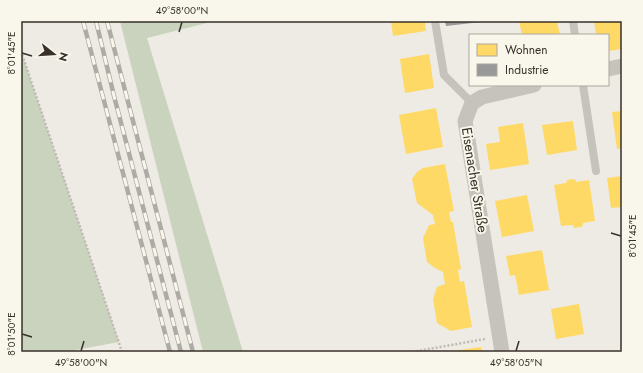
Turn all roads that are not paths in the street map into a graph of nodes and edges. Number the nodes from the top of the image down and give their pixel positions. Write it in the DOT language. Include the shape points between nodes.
graph roads {
  1 [pos="436,21"];
  2 [pos="573,21"];
  3 [pos="575,34"];
  4 [pos="622,66"];
  5 [pos="609,69"];
  6 [pos="530,86"];
  7 [pos="583,86"];
  8 [pos="472,103"];
  9 [pos="596,171"];
  10 [pos="502,352"];
  1 -- 8 [label="lane" via="444,75"];
  2 -- 3 [label="lane"];
  4 -- 5 [label="street"];
  6 -- 8 [label="street" via="482,97"];
  7 -- 9 [label="lane"];
  8 -- 10 [label="street, Eisenacher Straße" via="465,122"];
}
